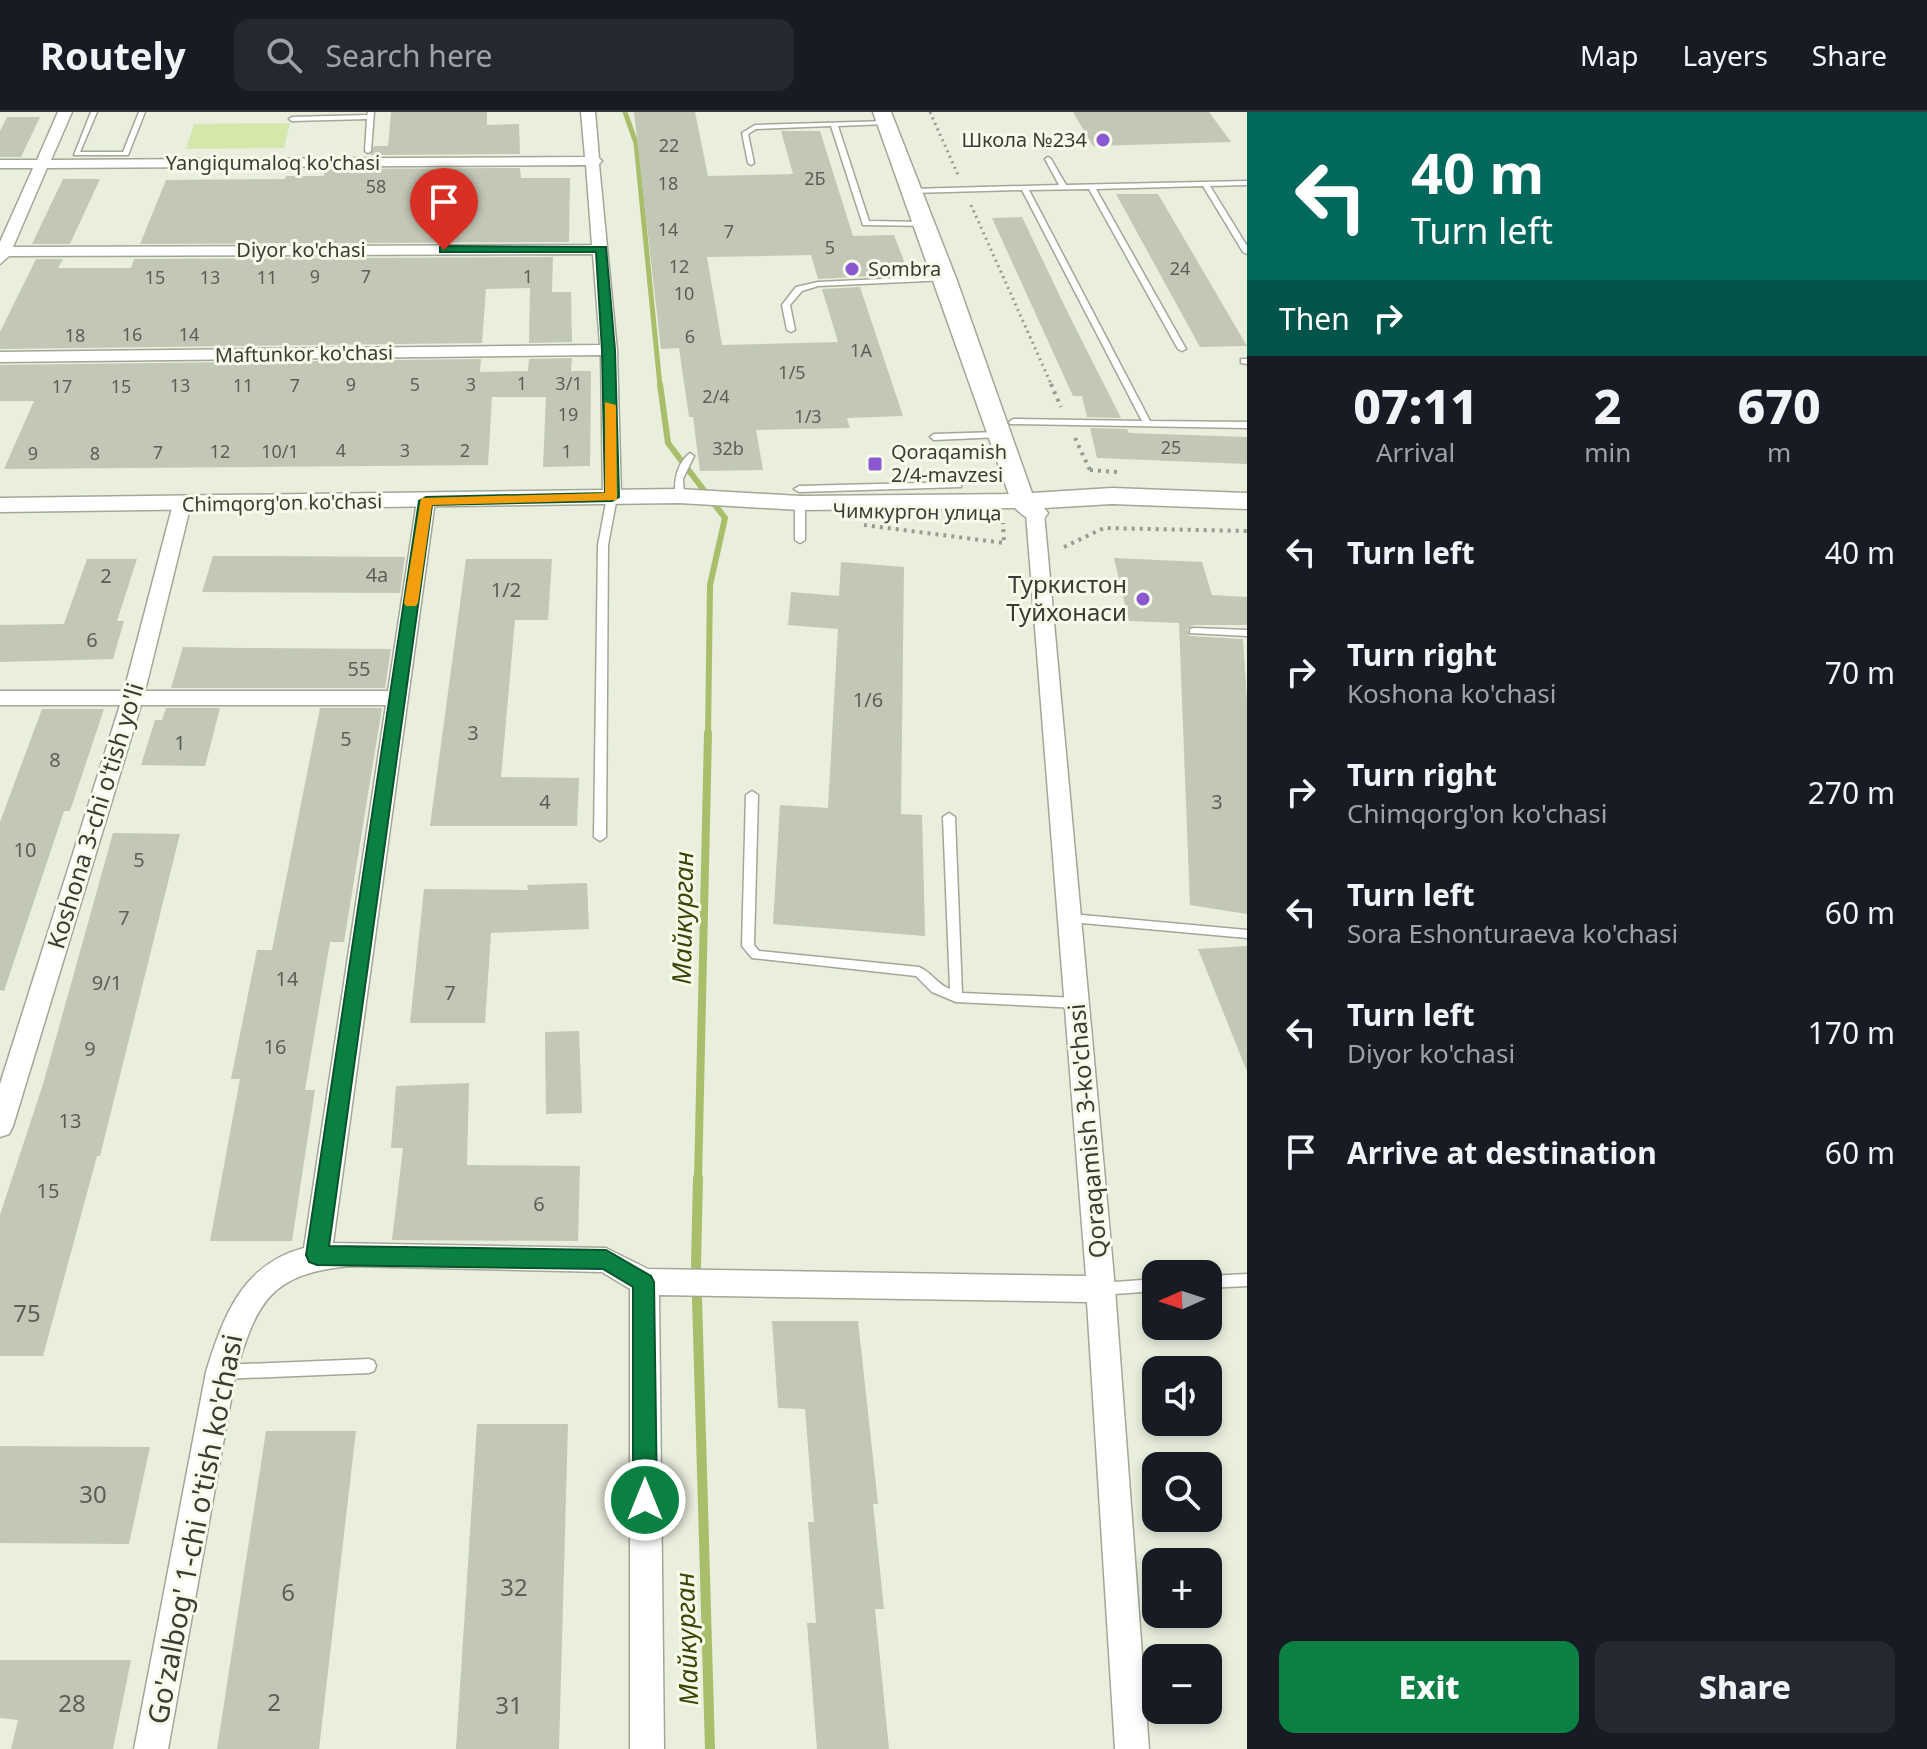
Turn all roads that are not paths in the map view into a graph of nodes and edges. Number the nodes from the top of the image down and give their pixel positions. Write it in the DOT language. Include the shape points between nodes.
graph roads {
  1 [pos="65,112"];
  2 [pos="94,112"];
  3 [pos="142,112"];
  4 [pos="588,112"];
  5 [pos="371,114"];
  6 [pos="889,115"];
  7 [pos="292,119"];
  8 [pos="834,124"];
  9 [pos="368,151"];
  10 [pos="1048,159"];
  11 [pos="595,161"];
  12 [pos="751,163"];
  13 [pos="0,164"];
  14 [pos="44,164"];
  15 [pos="1247,183"];
  16 [pos="1205,184"];
  17 [pos="1091,186"];
  18 [pos="1024,187"];
  19 [pos="1063,187"];
  20 [pos="921,191"];
  21 [pos="925,224"];
  22 [pos="602,249"];
  23 [pos="1247,252"];
  24 [pos="1,254"];
  25 [pos="945,278"];
  26 [pos="791,330"];
  27 [pos="1182,349"];
  28 [pos="609,350"];
  29 [pos="0,357"];
  30 [pos="1147,423"];
  31 [pos="1247,425"];
  32 [pos="1006,428"];
  33 [pos="934,437"];
  34 [pos="690,456"];
  35 [pos="958,485"];
  36 [pos="799,496"];
  37 [pos="612,497"];
  38 [pos="702,497"];
  39 [pos="426,501"];
  40 [pos="1247,501"];
  41 [pos="182,504"];
  42 [pos="0,505"];
  43 [pos="1034,505"];
  44 [pos="1247,515"];
  45 [pos="800,540"];
  46 [pos="1194,631"];
  47 [pos="1247,633"];
  48 [pos="0,698"];
  49 [pos="133,698"];
  50 [pos="397,698"];
  51 [pos="752,795"];
  52 [pos="949,817"];
  53 [pos="600,837"];
  54 [pos="1071,918"];
  55 [pos="1247,934"];
  56 [pos="956,997"];
  57 [pos="1078,1003"];
  58 [pos="0,1126"];
  59 [pos="317,1255"];
  60 [pos="1247,1280"];
  61 [pos="1222,1281"];
  62 [pos="644,1282"];
  63 [pos="1142,1286"];
  64 [pos="1101,1289"];
  65 [pos="369,1366"];
  66 [pos="221,1372"];
  67 [pos="151,1749"];
  68 [pos="647,1749"];
  69 [pos="1132,1749"];
  1 -- 14 [label="street"];
  2 -- 3 [label="lane" via="76,154 126,154"];
  4 -- 11 [label="street"];
  5 -- 7 [label="lane"];
  5 -- 9 [label="lane"];
  6 -- 8 [label="lane"];
  6 -- 20 [label="main road, Qoraqamish 3-ko'chasi"];
  8 -- 12 [label="lane" via="748,129"];
  8 -- 21 [label="lane" via="866,223"];
  10 -- 19 [label="lane"];
  11 -- 14 [label="street, Yangiqumaloq ko'chasi"];
  11 -- 22 [label="street"];
  13 -- 14 [label="street, Yangiqumaloq ko'chasi"];
  14 -- 24 [label="street"];
  15 -- 16 [label="lane"];
  16 -- 17 [label="lane"];
  16 -- 23 [label="lane"];
  17 -- 19 [label="lane"];
  17 -- 27 [label="lane"];
  18 -- 19 [label="lane"];
  18 -- 20 [label="lane"];
  18 -- 30 [label="lane"];
  20 -- 21 [label="main road, Qoraqamish 3-ko'chasi"];
  20 -- 32 [label="main road, Qoraqamish 3-ko'chasi"];
  21 -- 25 [label="main road, Qoraqamish 3-ko'chasi"];
  22 -- 24 [label="street, Diyor ko'chasi"];
  22 -- 28 [label="street"];
  25 -- 26 [label="lane" via="799,289 786,305"];
  25 -- 32 [label="main road, Qoraqamish 3-ko'chasi"];
  28 -- 29 [label="street, Maftunkor ko'chasi"];
  28 -- 37 [label="street"];
  30 -- 31 [label="lane"];
  30 -- 32 [label="lane" via="1068,421"];
  32 -- 33 [label="lane"];
  32 -- 43 [label="main road, Qoraqamish 3-ko'chasi"];
  34 -- 38 [label="lane" via="679,479"];
  35 -- 36 [label="lane"];
  36 -- 38 [label="street, Чимкургон улица"];
  36 -- 43 [label="street, Чимкургон улица" via="828,511 981,516"];
  36 -- 45 [label="lane"];
  37 -- 38 [label="street, Чимкургон улица"];
  37 -- 39 [label="street, Chimqorg'on ko'chasi"];
  37 -- 53 [label="lane" via="603,545"];
  39 -- 41 [label="street, Chimqorg'on ko'chasi"];
  39 -- 50 [label="street"];
  40 -- 43 [label="main road" via="1112,496"];
  41 -- 42 [label="street, Chimqorg'on ko'chasi"];
  41 -- 49 [label="street, Koshona 3-chi o'tish yo'li"];
  43 -- 44 [label="main road"];
  43 -- 54 [label="street, Qoraqamish 3-ko'chasi"];
  46 -- 47 [label="lane"];
  48 -- 49 [label="street"];
  49 -- 50 [label="street"];
  49 -- 58 [label="street, Koshona 3-chi o'tish yo'li"];
  50 -- 59 [label="street"];
  51 -- 56 [label="lane" via="748,946 756,955 919,972 936,989"];
  52 -- 56 [label="lane"];
  54 -- 55 [label="lane"];
  54 -- 57 [label="street, Qoraqamish 3-ko'chasi"];
  56 -- 57 [label="lane"];
  57 -- 64 [label="street, Qoraqamish 3-ko'chasi"];
  59 -- 62 [label="street" via="606,1260"];
  59 -- 66 [label="street, Go'zalbog' 1-chi o'tish ko'chasi" via="284,1266 249,1300 234,1327"];
  60 -- 61 [label="lane"];
  62 -- 64 [label="street"];
  62 -- 68 [label="street"];
  63 -- 64 [label="lane"];
  64 -- 69 [label="street, Qoraqamish 3-ko'chasi"];
  65 -- 66 [label="lane"];
  66 -- 67 [label="street, Go'zalbog' 1-chi o'tish ko'chasi"];
}
